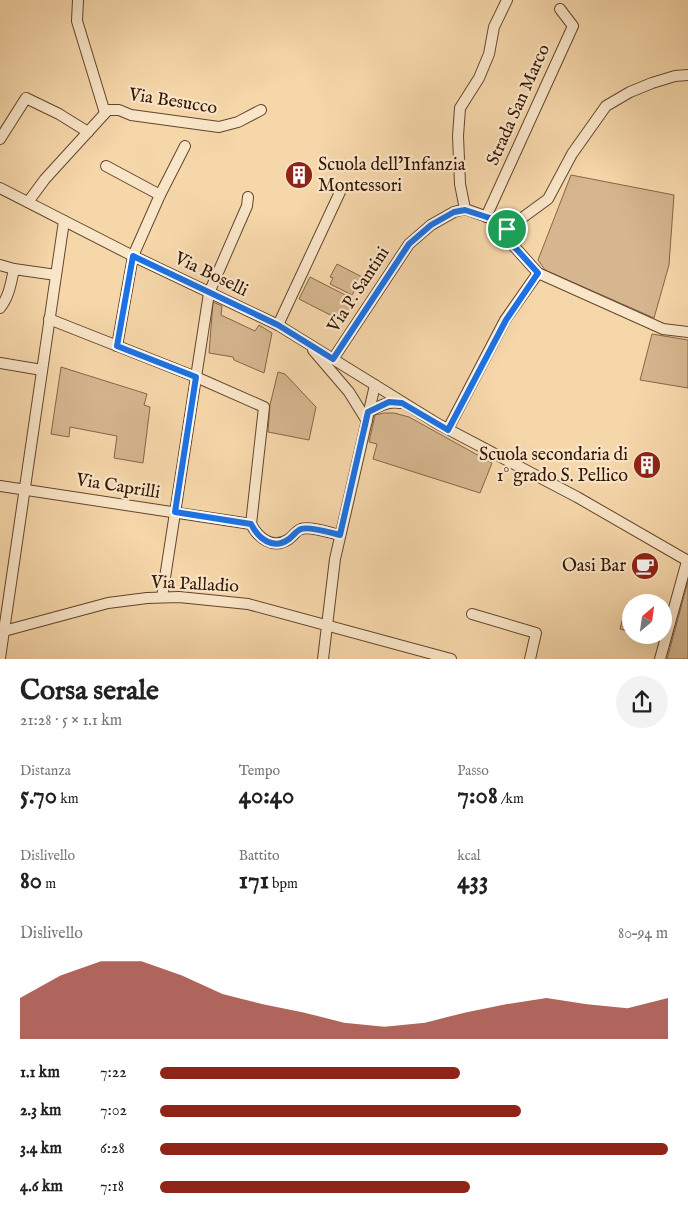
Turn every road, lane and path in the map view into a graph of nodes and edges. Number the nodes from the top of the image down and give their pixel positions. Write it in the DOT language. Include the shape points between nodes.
graph roads {
  1 [pos="78,0"];
  2 [pos="506,0"];
  3 [pos="560,9"];
  4 [pos="688,75"];
  5 [pos="261,110"];
  6 [pos="105,113"];
  7 [pos="88,132"];
  8 [pos="0,139"];
  9 [pos="185,146"];
  10 [pos="106,166"];
  11 [pos="0,188"];
  12 [pos="340,192"];
  13 [pos="160,195"];
  14 [pos="248,197"];
  15 [pos="28,202"];
  16 [pos="465,210"];
  17 [pos="486,217"];
  18 [pos="64,221"];
  19 [pos="507,229"];
  20 [pos="133,256"];
  21 [pos="0,265"];
  22 [pos="14,269"];
  23 [pos="538,273"];
  24 [pos="56,275"];
  25 [pos="209,293"];
  26 [pos="0,308"];
  27 [pos="49,319"];
  28 [pos="278,325"];
  29 [pos="688,332"];
  30 [pos="308,343"];
  31 [pos="117,346"];
  32 [pos="333,359"];
  33 [pos="0,363"];
  34 [pos="42,370"];
  35 [pos="196,377"];
  36 [pos="375,385"];
  37 [pos="402,403"];
  38 [pos="368,416"];
  39 [pos="448,430"];
  40 [pos="0,486"];
  41 [pos="25,489"];
  42 [pos="175,512"];
  43 [pos="251,524"];
  44 [pos="340,535"];
  45 [pos="688,561"];
  46 [pos="162,597"];
  47 [pos="472,614"];
  48 [pos="326,626"];
  49 [pos="4,630"];
  50 [pos="1,644"];
  51 [pos="429,656"];
  52 [pos="0,658"];
  53 [pos="323,659"];
  54 [pos="451,659"];
  55 [pos="530,659"];
  56 [pos="660,659"];
  1 -- 6 [label="street" via="77,21"];
  2 -- 16 [label="street" via="494,27 489,54 479,78 460,108 460,184"];
  3 -- 17 [label="street, Strada San Marco" via="573,26"];
  4 -- 19 [label="street" via="652,82 606,106 572,154 548,199"];
  5 -- 6 [label="street, Via Besucco" via="219,127 131,115 119,110"];
  6 -- 7 [label="street, Via Besucco"];
  7 -- 8 [label="street" via="26,98"];
  7 -- 15 [label="street, Via Besucco"];
  9 -- 13 [label="street"];
  10 -- 13 [label="street"];
  11 -- 15 [label="street, Via Boselli"];
  12 -- 28 [label="street"];
  13 -- 20 [label="street"];
  14 -- 25 [label="street"];
  15 -- 18 [label="street, Via Boselli"];
  16 -- 17 [label="street"];
  16 -- 32 [label="street, Via P. Santini" via="454,212 431,225 409,244"];
  17 -- 19 [label="street" via="500,222"];
  18 -- 20 [label="street, Via Boselli"];
  18 -- 24 [label="street"];
  19 -- 23 [label="street" via="511,243"];
  20 -- 25 [label="street, Via Boselli"];
  20 -- 31 [label="street"];
  21 -- 22 [label="street"];
  22 -- 24 [label="street"];
  22 -- 26 [label="street" via="5,302"];
  23 -- 29 [label="street" via="663,329"];
  23 -- 39 [label="street" via="506,320"];
  24 -- 27 [label="street"];
  25 -- 28 [label="street, Via Boselli"];
  25 -- 35 [label="street"];
  27 -- 31 [label="street"];
  27 -- 34 [label="street"];
  28 -- 30 [label="street, Via Boselli"];
  30 -- 32 [label="street, Via Boselli"];
  30 -- 38 [label="street"];
  31 -- 35 [label="street"];
  32 -- 36 [label="street, Via Boselli"];
  33 -- 34 [label="street"];
  34 -- 41 [label="street"];
  35 -- 42 [label="street"];
  35 -- 43 [label="street" via="264,407"];
  36 -- 37 [label="street, Via Boselli"];
  36 -- 38 [label="street"];
  37 -- 38 [label="street" via="389,402"];
  37 -- 39 [label="street, Via Boselli"];
  38 -- 44 [label="street"];
  39 -- 45 [label="street, Via Boselli" via="577,497"];
  40 -- 41 [label="street, Via Caprilli"];
  41 -- 42 [label="street, Via Caprilli"];
  41 -- 49 [label="street"];
  42 -- 43 [label="street, Via Caprilli"];
  42 -- 46 [label="street"];
  43 -- 44 [label="street" via="260,537 275,543 282,543 300,529 307,528"];
  44 -- 48 [label="street"];
  45 -- 56 [label="street"];
  46 -- 48 [label="street, Via Palladio" via="248,604"];
  46 -- 49 [label="street, Via Palladio" via="108,603"];
  47 -- 55 [label="street" via="536,633"];
  48 -- 51 [label="street, Via Palladio"];
  48 -- 53 [label="street"];
  49 -- 50 [label="street"];
  50 -- 52 [label="street"];
  51 -- 54 [label="street, Via Palladio"];
}
